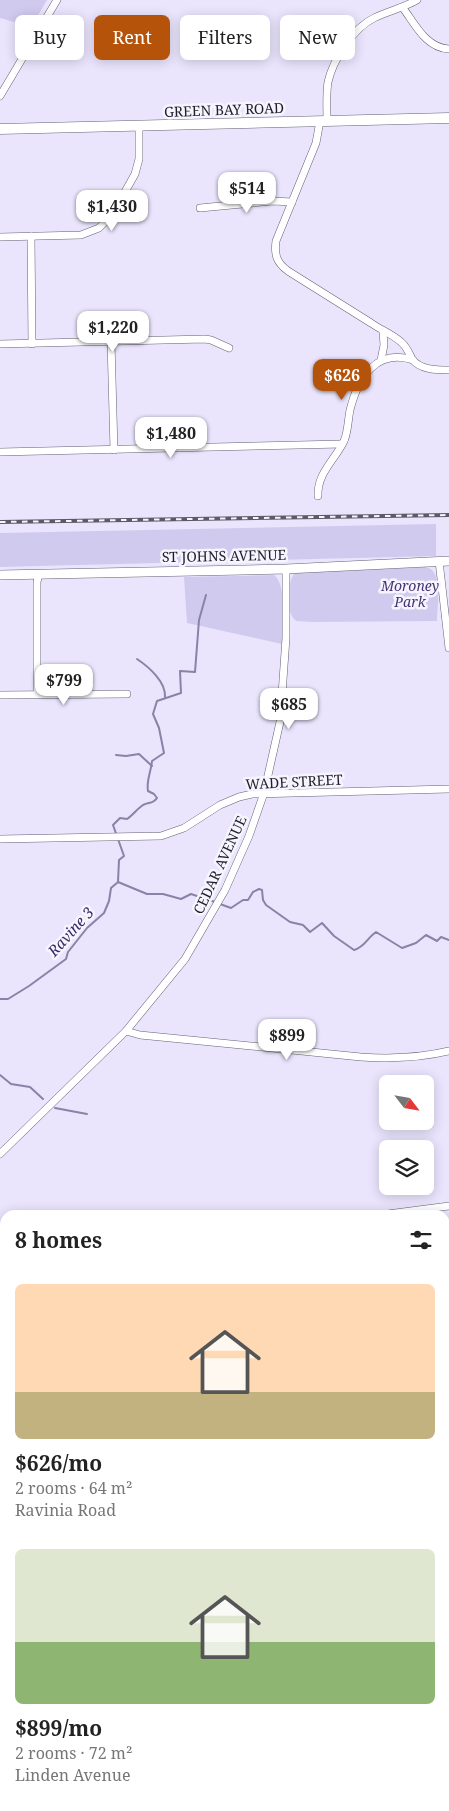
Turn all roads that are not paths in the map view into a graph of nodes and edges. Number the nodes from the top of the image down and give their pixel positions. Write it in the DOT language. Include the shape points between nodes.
graph roads {
  1 [pos="57,0"];
  2 [pos="417,0"];
  3 [pos="403,8"];
  4 [pos="449,49"];
  5 [pos="0,96"];
  6 [pos="449,118"];
  7 [pos="324,121"];
  8 [pos="139,127"];
  9 [pos="0,129"];
  10 [pos="292,202"];
  11 [pos="200,208"];
  12 [pos="31,236"];
  13 [pos="0,237"];
  14 [pos="383,332"];
  15 [pos="111,342"];
  16 [pos="0,344"];
  17 [pos="32,344"];
  18 [pos="229,348"];
  19 [pos="381,360"];
  20 [pos="413,360"];
  21 [pos="449,370"];
  22 [pos="342,444"];
  23 [pos="114,450"];
  24 [pos="0,452"];
  25 [pos="318,496"];
  26 [pos="439,561"];
  27 [pos="449,561"];
  28 [pos="286,569"];
  29 [pos="39,574"];
  30 [pos="0,575"];
  31 [pos="449,648"];
  32 [pos="37,694"];
  33 [pos="128,694"];
  34 [pos="0,695"];
  35 [pos="449,789"];
  36 [pos="264,793"];
  37 [pos="0,839"];
  38 [pos="126,1031"];
  39 [pos="449,1051"];
  40 [pos="0,1154"];
  41 [pos="449,1206"];
  42 [pos="418,1210"];
  1 -- 5 [label="street"];
  2 -- 3 [label="street"];
  3 -- 4 [label="street" via="430,43"];
  3 -- 7 [label="street" via="374,18 351,38 329,81"];
  6 -- 7 [label="main road, GREEN BAY ROAD"];
  7 -- 8 [label="main road, GREEN BAY ROAD"];
  7 -- 10 [label="street"];
  8 -- 9 [label="main road, GREEN BAY ROAD"];
  8 -- 12 [label="street" via="139,159 135,174 105,223 94,232 81,235"];
  10 -- 11 [label="street"];
  10 -- 14 [label="street" via="276,241 279,262"];
  12 -- 13 [label="street"];
  12 -- 17 [label="street"];
  14 -- 19 [label="street"];
  14 -- 20 [label="street" via="403,344"];
  15 -- 17 [label="street"];
  15 -- 18 [label="street" via="205,339"];
  15 -- 23 [label="street"];
  16 -- 17 [label="street"];
  19 -- 20 [label="street" via="395,357"];
  19 -- 22 [label="street" via="370,368 356,394"];
  20 -- 21 [label="street" via="429,369"];
  22 -- 23 [label="street"];
  22 -- 25 [label="street" via="321,476"];
  23 -- 24 [label="street"];
  26 -- 27 [label="street, ST JOHNS AVENUE"];
  26 -- 28 [label="street, ST JOHNS AVENUE"];
  26 -- 31 [label="street"];
  28 -- 29 [label="street, ST JOHNS AVENUE"];
  28 -- 36 [label="street, CEDAR AVENUE" via="283,699"];
  29 -- 30 [label="street, ST JOHNS AVENUE"];
  29 -- 32 [label="street"];
  32 -- 33 [label="street"];
  32 -- 34 [label="street"];
  35 -- 36 [label="street, WADE STREET"];
  36 -- 37 [label="street, WADE STREET" via="220,805 184,828 161,836"];
  36 -- 38 [label="street, CEDAR AVENUE" via="249,836 205,926 170,979"];
  38 -- 39 [label="street" via="361,1058 412,1057"];
  38 -- 40 [label="street, CEDAR AVENUE"];
  41 -- 42 [label="street"];
}
